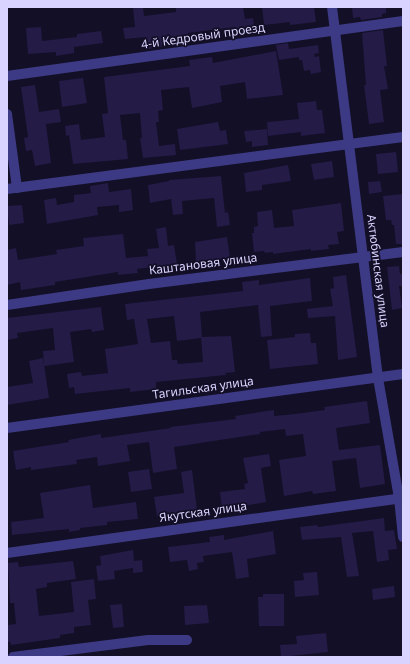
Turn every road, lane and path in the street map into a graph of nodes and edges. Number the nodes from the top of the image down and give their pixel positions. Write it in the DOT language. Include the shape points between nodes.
graph roads {
  1 [pos="332,7"];
  2 [pos="403,21"];
  3 [pos="335,31"];
  4 [pos="7,76"];
  5 [pos="7,114"];
  6 [pos="403,137"];
  7 [pos="350,145"];
  8 [pos="12,188"];
  9 [pos="403,252"];
  10 [pos="363,257"];
  11 [pos="7,305"];
  12 [pos="403,374"];
  13 [pos="378,378"];
  14 [pos="7,428"];
  15 [pos="401,498"];
  16 [pos="403,537"];
  17 [pos="7,553"];
  18 [pos="188,640"];
  19 [pos="13,657"];
  1 -- 3 [label="street, Актюбинская улица"];
  2 -- 3 [label="street, 4-й Кедровый проезд"];
  3 -- 4 [label="street, 4-й Кедровый проезд"];
  3 -- 7 [label="street, Актюбинская улица"];
  5 -- 8 [label="street"];
  6 -- 7 [label="street"];
  7 -- 8 [label="street"];
  7 -- 10 [label="street, Актюбинская улица"];
  9 -- 10 [label="street, Каштановая улица"];
  10 -- 11 [label="street, Каштановая улица"];
  10 -- 13 [label="street, Актюбинская улица"];
  12 -- 13 [label="street, Тагильская улица"];
  13 -- 14 [label="street, Тагильская улица"];
  13 -- 15 [label="street, Актюбинская улица"];
  15 -- 16 [label="street, Актюбинская улица"];
  15 -- 17 [label="street, Якутская улица"];
  18 -- 19 [label="street" via="148,640"];
}
